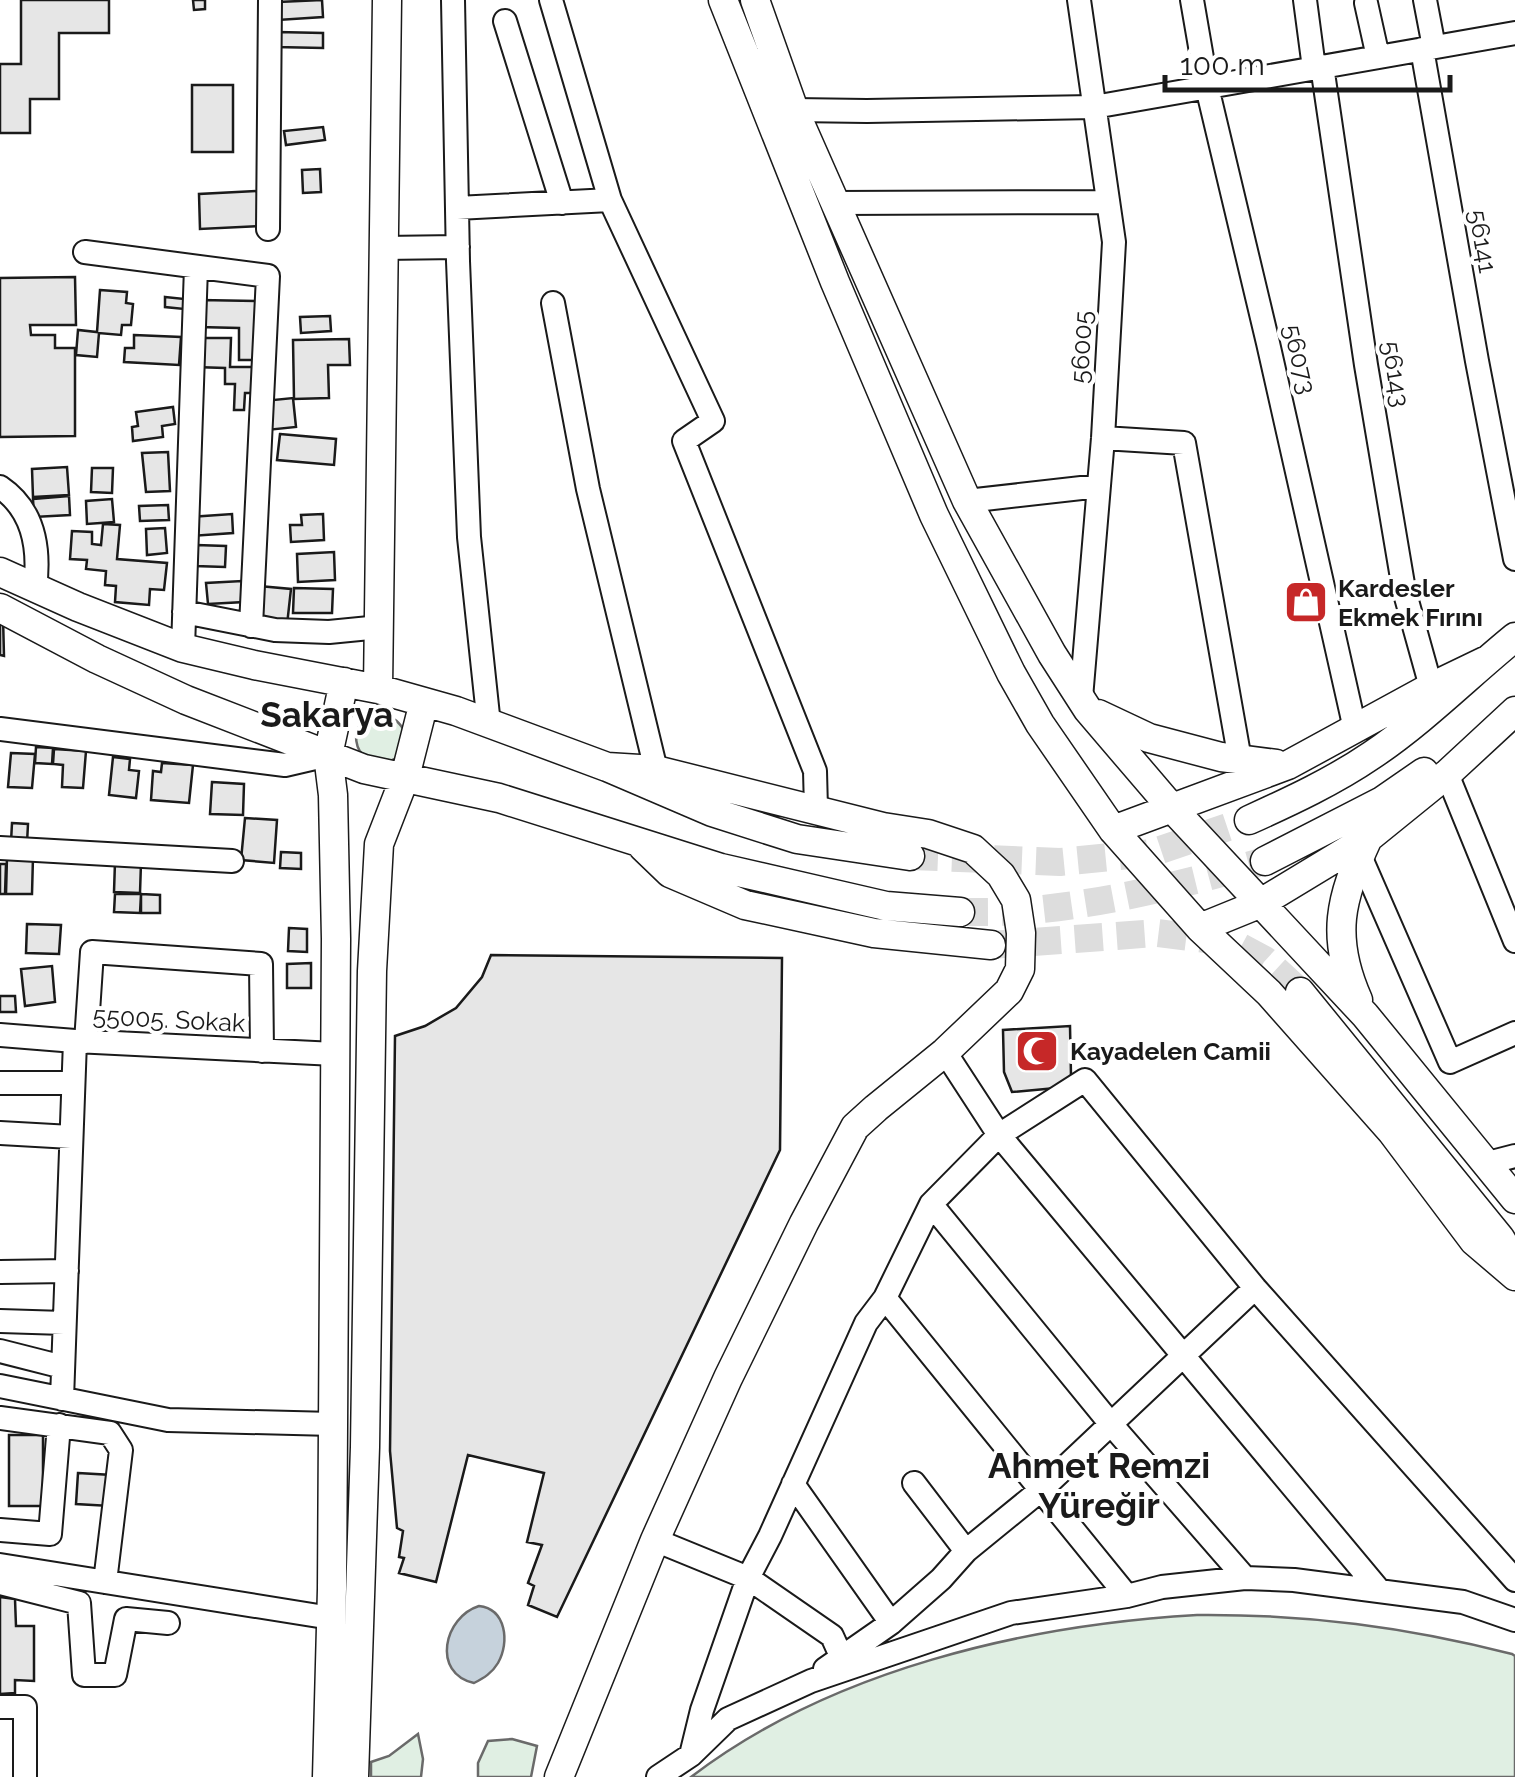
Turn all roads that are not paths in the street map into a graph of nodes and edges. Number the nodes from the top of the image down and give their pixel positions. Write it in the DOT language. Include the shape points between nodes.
graph roads {
  1 [pos="270,0"];
  2 [pos="387,0"];
  3 [pos="453,0"];
  4 [pos="551,0"];
  5 [pos="723,0"];
  6 [pos="755,0"];
  7 [pos="1079,0"];
  8 [pos="1192,0"];
  9 [pos="1305,0"];
  10 [pos="1425,0"];
  11 [pos="1366,3"];
  12 [pos="506,21"];
  13 [pos="1515,33"];
  14 [pos="1428,48"];
  15 [pos="1378,57"];
  16 [pos="1318,67"];
  17 [pos="1208,86"];
  18 [pos="1094,107"];
  19 [pos="794,110"];
  20 [pos="610,200"];
  21 [pos="562,202"];
  22 [pos="836,202"];
  23 [pos="1108,202"];
  24 [pos="457,208"];
  25 [pos="268,229"];
  26 [pos="458,247"];
  27 [pos="383,248"];
  28 [pos="85,252"];
  29 [pos="196,266"];
  30 [pos="553,303"];
  31 [pos="1104,438"];
  32 [pos="1099,486"];
  33 [pos="0,487"];
  34 [pos="967,500"];
  35 [pos="1515,559"];
  36 [pos="0,572"];
  37 [pos="35,588"];
  38 [pos="0,608"];
  39 [pos="184,612"];
  40 [pos="251,626"];
  41 [pos="380,626"];
  42 [pos="1515,636"];
  43 [pos="183,648"];
  44 [pos="1486,661"];
  45 [pos="344,682"];
  46 [pos="1431,687"];
  47 [pos="378,689"];
  48 [pos="424,702"];
  49 [pos="1084,704"];
  50 [pos="1509,717"];
  51 [pos="1040,724"];
  52 [pos="488,725"];
  53 [pos="0,729"];
  54 [pos="1355,730"];
  55 [pos="328,755"];
  56 [pos="1240,760"];
  57 [pos="1288,765"];
  58 [pos="607,767"];
  59 [pos="656,770"];
  60 [pos="1447,774"];
  61 [pos="405,777"];
  62 [pos="1171,807"];
  63 [pos="816,809"];
  64 [pos="1249,820"];
  65 [pos="1113,830"];
  66 [pos="634,839"];
  67 [pos="1364,847"];
  68 [pos="0,848"];
  69 [pos="910,856"];
  70 [pos="232,861"];
  71 [pos="1265,862"];
  72 [pos="1259,904"];
  73 [pos="960,912"];
  74 [pos="1200,928"];
  75 [pos="1515,941"];
  76 [pos="992,945"];
  77 [pos="1300,992"];
  78 [pos="1364,1015"];
  79 [pos="1515,1033"];
  80 [pos="0,1036"];
  81 [pos="80,1042"];
  82 [pos="262,1051"];
  83 [pos="946,1052"];
  84 [pos="336,1054"];
  85 [pos="0,1083"];
  86 [pos="73,1083"];
  87 [pos="0,1133"];
  88 [pos="999,1135"];
  89 [pos="71,1137"];
  90 [pos="1515,1156"];
  91 [pos="1488,1163"];
  92 [pos="1515,1199"];
  93 [pos="931,1204"];
  94 [pos="1515,1263"];
  95 [pos="66,1271"];
  96 [pos="0,1272"];
  97 [pos="1515,1276"];
  98 [pos="1255,1288"];
  99 [pos="885,1298"];
  100 [pos="0,1321"];
  101 [pos="64,1323"];
  102 [pos="0,1350"];
  103 [pos="1184,1356"];
  104 [pos="63,1366"];
  105 [pos="0,1386"];
  106 [pos="62,1399"];
  107 [pos="0,1418"];
  108 [pos="1110,1423"];
  109 [pos="333,1424"];
  110 [pos="60,1426"];
  111 [pos="914,1483"];
  112 [pos="794,1484"];
  113 [pos="1042,1489"];
  114 [pos="0,1530"];
  115 [pos="655,1540"];
  116 [pos="966,1551"];
  117 [pos="0,1564"];
  118 [pos="748,1578"];
  119 [pos="1245,1578"];
  120 [pos="1515,1580"];
  121 [pos="105,1582"];
  122 [pos="0,1583"];
  123 [pos="1379,1590"];
  124 [pos="1126,1596"];
  125 [pos="331,1618"];
  126 [pos="1515,1620"];
  127 [pos="168,1623"];
  128 [pos="891,1623"];
  129 [pos="842,1656"];
  130 [pos="811,1681"];
  131 [pos="0,1708"];
  132 [pos="691,1754"];
  133 [pos="25,1777"];
  134 [pos="327,1777"];
  135 [pos="354,1777"];
  136 [pos="559,1777"];
  137 [pos="658,1777"];
  1 -- 25 [label="street"];
  2 -- 27 [label="main road"];
  3 -- 24 [label="street"];
  4 -- 20 [label="street"];
  5 -- 51 [label="main road" via="934,514"];
  6 -- 19 [label="main road"];
  7 -- 18 [label="street, 56005"];
  8 -- 17 [label="street, 56073"];
  9 -- 16 [label="street, 56143"];
  10 -- 14 [label="street, 56141"];
  11 -- 15 [label="street"];
  12 -- 21 [label="street"];
  13 -- 14 [label="street"];
  14 -- 15 [label="street"];
  14 -- 35 [label="street, 56141" via="1476,360"];
  15 -- 16 [label="street"];
  16 -- 17 [label="street"];
  16 -- 46 [label="street, 56143" via="1404,590"];
  17 -- 18 [label="street"];
  17 -- 54 [label="street, 56073"];
  18 -- 19 [label="street"];
  18 -- 23 [label="street, 56005"];
  19 -- 22 [label="main road"];
  20 -- 21 [label="street"];
  20 -- 63 [label="street" via="712,421 684,441 814,771"];
  21 -- 24 [label="street"];
  22 -- 23 [label="street"];
  22 -- 34 [label="main road"];
  23 -- 31 [label="street, 56005" via="1114,242"];
  24 -- 26 [label="street"];
  26 -- 27 [label="street"];
  26 -- 52 [label="street" via="469,536"];
  27 -- 41 [label="main road"];
  28 -- 29 [label="street"];
  29 -- 39 [label="street"];
  29 -- 40 [label="street" via="268,276"];
  30 -- 59 [label="street" via="588,489"];
  31 -- 32 [label="street, 56005"];
  31 -- 56 [label="street" via="1184,443"];
  32 -- 34 [label="street"];
  32 -- 49 [label="street, 56005"];
  33 -- 37 [label="street" via="30,522"];
  34 -- 49 [label="main road"];
  36 -- 37 [label="main road"];
  37 -- 43 [label="main road"];
  38 -- 55 [label="main road" via="186,700"];
  39 -- 40 [label="street"];
  39 -- 43 [label="street"];
  40 -- 41 [label="street" via="302,632"];
  41 -- 47 [label="main road"];
  42 -- 44 [label="main road"];
  43 -- 45 [label="main road"];
  44 -- 46 [label="main road"];
  44 -- 64 [label="main road" via="1370,756"];
  45 -- 47 [label="main road"];
  45 -- 55 [label="main road"];
  46 -- 54 [label="main road"];
  47 -- 48 [label="main road"];
  48 -- 52 [label="main road"];
  48 -- 61 [label="main road"];
  49 -- 51 [label="main road"];
  49 -- 56 [label="main road" via="1149,738"];
  49 -- 62 [label="main road"];
  50 -- 60 [label="main road"];
  50 -- 71 [label="main road" via="1382,801"];
  51 -- 65 [label="main road"];
  52 -- 58 [label="main road"];
  53 -- 55 [label="street" via="286,765"];
  54 -- 57 [label="main road"];
  55 -- 61 [label="main road"];
  55 -- 84 [label="main road"];
  56 -- 57 [label="main road"];
  57 -- 62 [label="main road"];
  58 -- 59 [label="main road"];
  58 -- 69 [label="main road" via="797,839"];
  59 -- 63 [label="main road"];
  60 -- 67 [label="main road"];
  60 -- 75 [label="street"];
  61 -- 66 [label="main road"];
  61 -- 135 [label="main road" via="379,844 375,916"];
  62 -- 65 [label="main road"];
  62 -- 72 [label="main road"];
  63 -- 83 [label="main road" via="973,849 1016,900 1020,969 1009,992"];
  65 -- 74 [label="main road"];
  66 -- 73 [label="main road" via="721,868 867,902"];
  66 -- 76 [label="main road" via="670,873 745,906 874,933"];
  67 -- 72 [label="main road"];
  67 -- 78 [label="main road" via="1340,930 1346,974"];
  67 -- 79 [label="street" via="1450,1062"];
  68 -- 70 [label="street"];
  72 -- 74 [label="main road"];
  72 -- 78 [label="main road"];
  74 -- 97 [label="main road" via="1269,993 1392,1132 1474,1241"];
  77 -- 94 [label="main road"];
  78 -- 91 [label="main road"];
  80 -- 81 [label="street, 55005. Sokak"];
  81 -- 82 [label="street, 55005. Sokak"];
  81 -- 82 [label="street" via="92,952 262,964"];
  81 -- 86 [label="street"];
  82 -- 84 [label="street, 55005. Sokak"];
  83 -- 88 [label="street"];
  83 -- 115 [label="main road" via="855,1128 728,1378"];
  84 -- 109 [label="main road"];
  85 -- 86 [label="street"];
  86 -- 89 [label="street"];
  87 -- 89 [label="street"];
  88 -- 93 [label="street"];
  88 -- 98 [label="street" via="1085,1080"];
  88 -- 103 [label="street"];
  89 -- 95 [label="street"];
  90 -- 91 [label="street"];
  91 -- 92 [label="main road"];
  93 -- 99 [label="street"];
  93 -- 108 [label="street"];
  95 -- 96 [label="street"];
  95 -- 101 [label="street"];
  98 -- 103 [label="street"];
  98 -- 120 [label="street"];
  99 -- 112 [label="street" via="866,1323"];
  99 -- 113 [label="street"];
  100 -- 101 [label="street"];
  101 -- 104 [label="street"];
  102 -- 104 [label="street"];
  103 -- 108 [label="street"];
  103 -- 123 [label="street"];
  104 -- 106 [label="street"];
  105 -- 106 [label="street"];
  106 -- 109 [label="street" via="168,1420"];
  107 -- 110 [label="street"];
  108 -- 113 [label="street"];
  108 -- 119 [label="street"];
  109 -- 125 [label="main road"];
  110 -- 114 [label="street" via="50,1534"];
  110 -- 121 [label="street" via="110,1433 120,1450"];
  111 -- 116 [label="street"];
  112 -- 118 [label="street"];
  112 -- 128 [label="street"];
  113 -- 116 [label="street"];
  113 -- 124 [label="street"];
  115 -- 118 [label="street"];
  115 -- 136 [label="main road"];
  116 -- 128 [label="street"];
  117 -- 121 [label="street"];
  118 -- 129 [label="street" via="832,1636"];
  118 -- 132 [label="street"];
  119 -- 123 [label="street"];
  119 -- 124 [label="street"];
  121 -- 125 [label="street"];
  122 -- 127 [label="street" via="79,1603 84,1675 115,1674 126,1619"];
  123 -- 126 [label="street" via="1463,1602"];
  124 -- 130 [label="street" via="1011,1613"];
  125 -- 134 [label="main road"];
  128 -- 129 [label="street"];
  129 -- 130 [label="street"];
  130 -- 132 [label="street" via="728,1719"];
  131 -- 133 [label="street" via="25,1706"];
  132 -- 137 [label="street"];
}
